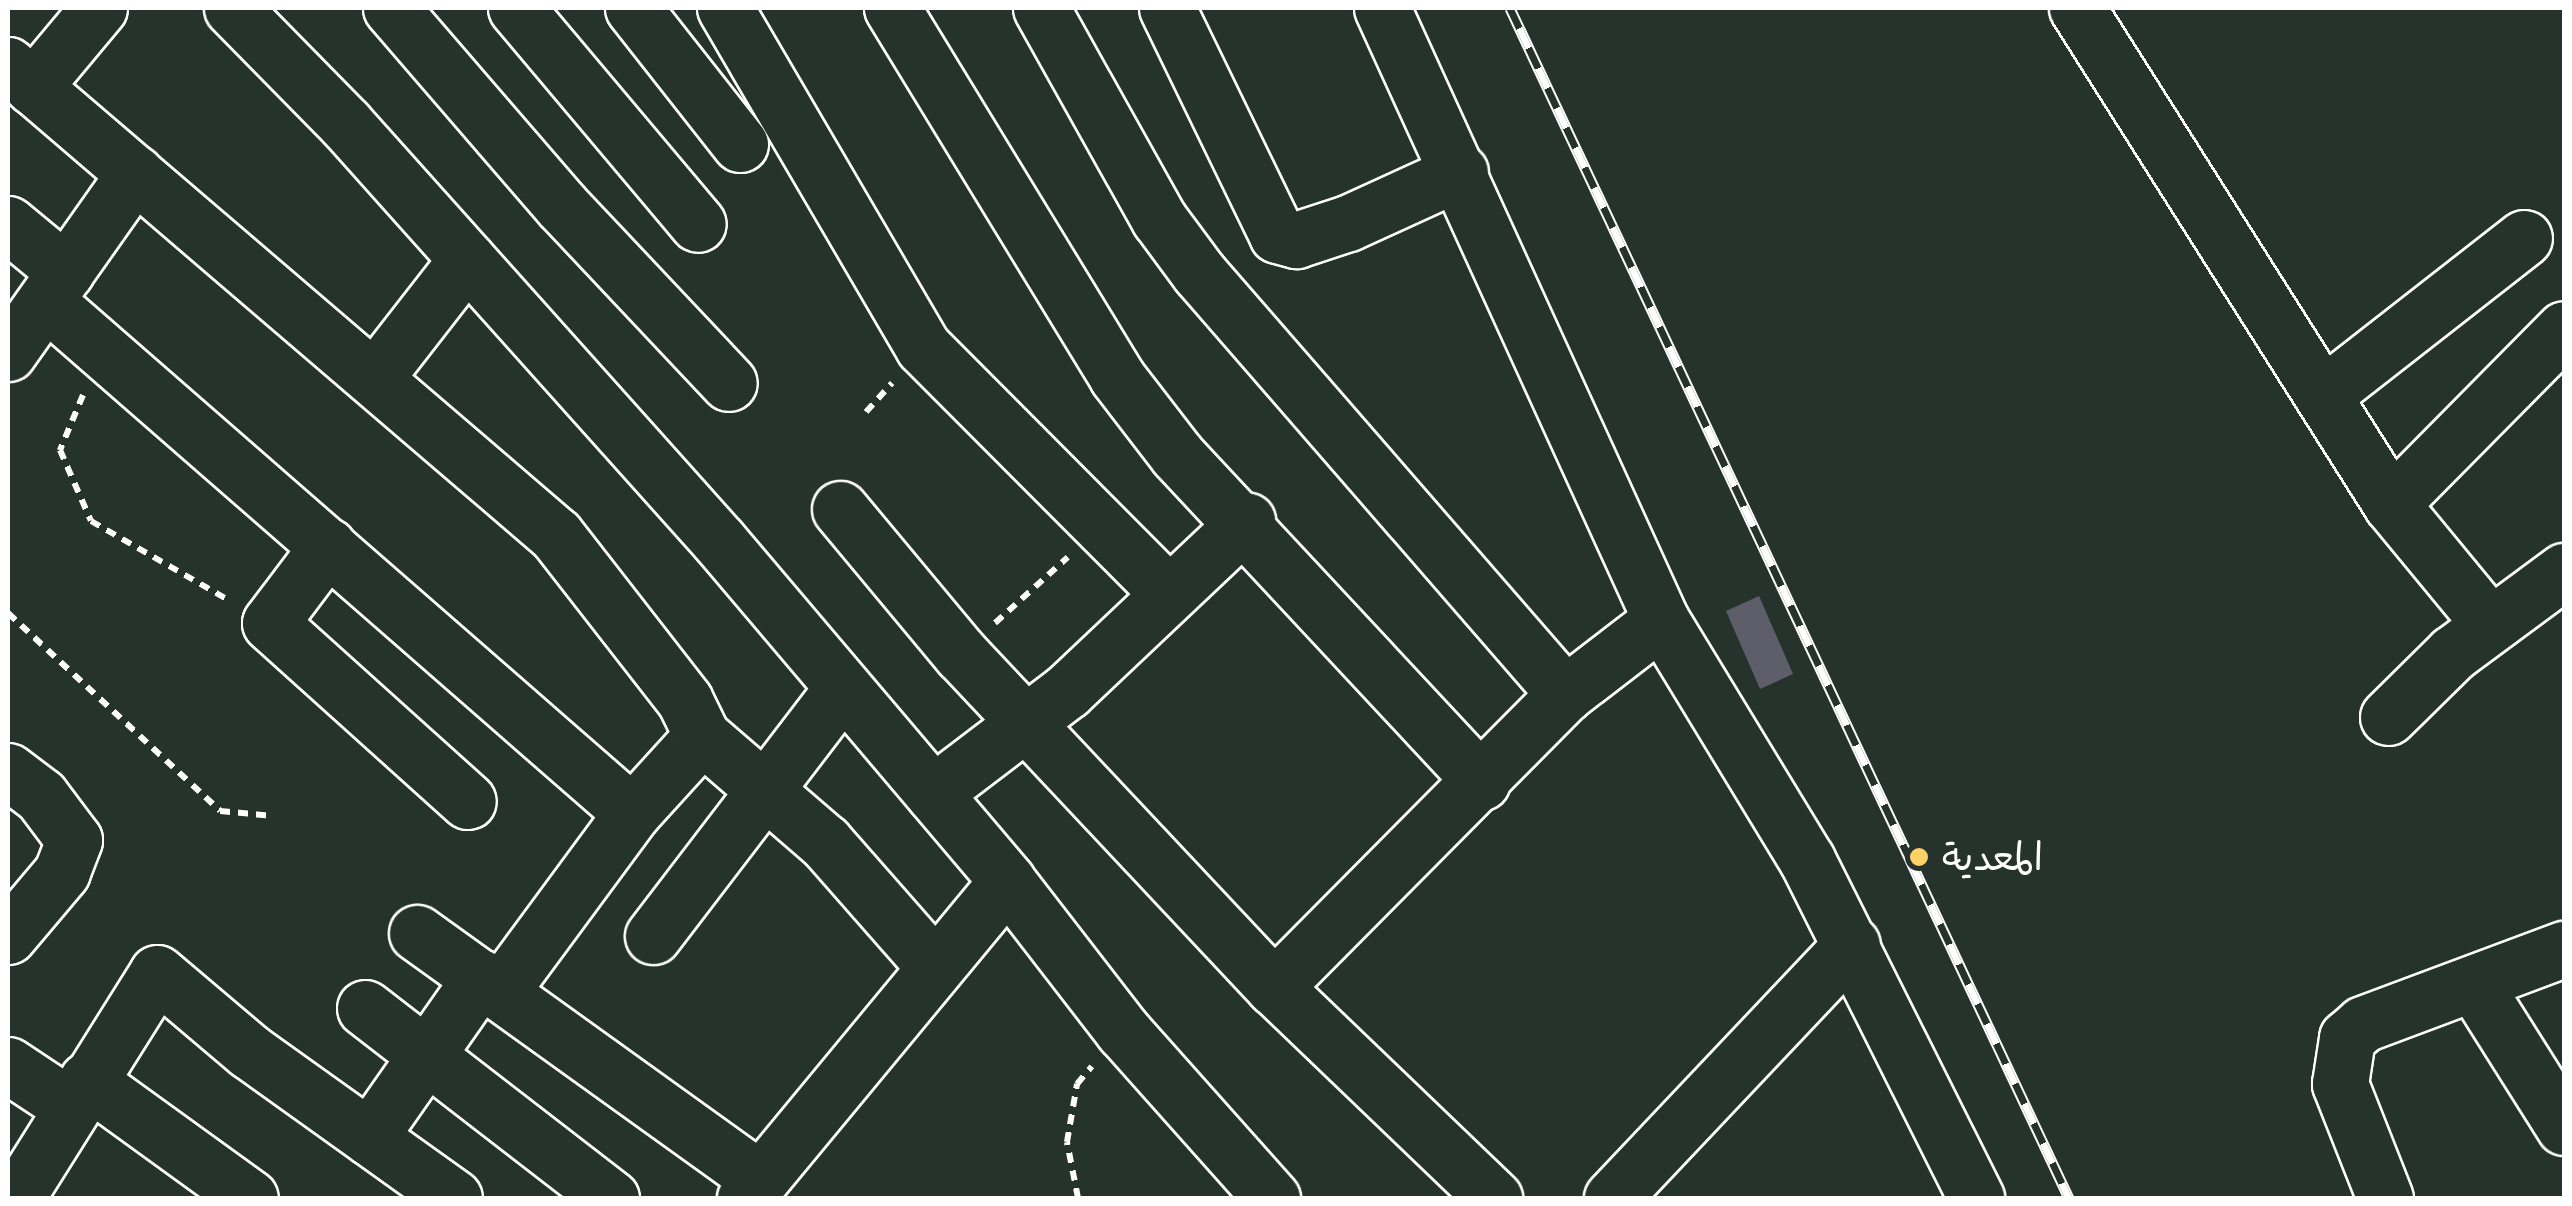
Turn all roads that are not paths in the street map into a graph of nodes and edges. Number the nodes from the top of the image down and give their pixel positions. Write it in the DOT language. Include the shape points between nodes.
graph roads {
  1 [pos="99,8"];
  2 [pos="232,8"];
  3 [pos="391,8"];
  4 [pos="634,8"];
  5 [pos="725,8"];
  6 [pos="892,8"];
  7 [pos="1041,8"];
  8 [pos="1168,8"];
  9 [pos="1382,8"];
  10 [pos="2078,8"];
  11 [pos="527,11"];
  12 [pos="20,76"];
  13 [pos="740,144"];
  14 [pos="136,172"];
  15 [pos="1460,172"];
  16 [pos="8,224"];
  17 [pos="698,224"];
  18 [pos="2524,238"];
  19 [pos="466,259"];
  20 [pos="57,287"];
  21 [pos="2564,329"];
  22 [pos="8,353"];
  23 [pos="376,376"];
  24 [pos="729,382"];
  25 [pos="2324,395"];
  26 [pos="2391,504"];
  27 [pos="840,509"];
  28 [pos="1247,521"];
  29 [pos="328,546"];
  30 [pos="2564,570"];
  31 [pos="1168,593"];
  32 [pos="1661,620"];
  33 [pos="2490,624"];
  34 [pos="841,690"];
  35 [pos="1565,694"];
  36 [pos="2388,717"];
  37 [pos="1023,721"];
  38 [pos="702,736"];
  39 [pos="8,772"];
  40 [pos="1482,782"];
  41 [pos="763,791"];
  42 [pos="933,793"];
  43 [pos="468,801"];
  44 [pos="632,813"];
  45 [pos="1007,881"];
  46 [pos="417,934"];
  47 [pos="8,936"];
  48 [pos="653,936"];
  49 [pos="1852,944"];
  50 [pos="2564,949"];
  51 [pos="934,966"];
  52 [pos="491,984"];
  53 [pos="2474,984"];
  54 [pos="1274,987"];
  55 [pos="365,1008"];
  56 [pos="426,1054"];
  57 [pos="8,1065"];
  58 [pos="78,1093"];
  59 [pos="2564,1128"];
  60 [pos="369,1137"];
  61 [pos="25,1187"];
  62 [pos="752,1188"];
  63 [pos="250,1198"];
  64 [pos="454,1198"];
  65 [pos="611,1198"];
  66 [pos="1272,1198"];
  67 [pos="1494,1198"];
  68 [pos="1612,1198"];
  69 [pos="1976,1198"];
  70 [pos="2385,1198"];
  1 -- 12 [label="street"];
  2 -- 19 [label="street"];
  3 -- 24 [label="street"];
  4 -- 13 [label="street"];
  5 -- 31 [label="street" via="923,347 1098,530"];
  6 -- 28 [label="street" via="1117,377 1177,455"];
  7 -- 35 [label="street" via="1159,219 1199,273"];
  8 -- 15 [label="street" via="1277,235 1296,240 1348,223"];
  9 -- 15 [label="street"];
  10 -- 25 [label="street"];
  11 -- 17 [label="street"];
  12 -- 14 [label="street"];
  14 -- 20 [label="street"];
  14 -- 23 [label="street"];
  15 -- 32 [label="street"];
  16 -- 20 [label="street"];
  18 -- 25 [label="street"];
  19 -- 23 [label="street"];
  19 -- 34 [label="street"];
  20 -- 22 [label="street"];
  20 -- 29 [label="street" via="102,352"];
  21 -- 26 [label="street"];
  23 -- 38 [label="street" via="556,535 619,607"];
  25 -- 26 [label="street"];
  26 -- 33 [label="street"];
  27 -- 37 [label="street"];
  28 -- 31 [label="street"];
  28 -- 40 [label="street"];
  29 -- 43 [label="street" via="270,624"];
  29 -- 44 [label="street"];
  30 -- 33 [label="street"];
  31 -- 37 [label="street" via="1067,691"];
  32 -- 35 [label="street"];
  32 -- 49 [label="street"];
  33 -- 36 [label="street"];
  34 -- 41 [label="street"];
  34 -- 42 [label="street"];
  35 -- 40 [label="street"];
  37 -- 42 [label="street"];
  37 -- 54 [label="street"];
  38 -- 41 [label="street"];
  38 -- 44 [label="street"];
  39 -- 47 [label="street" via="63,820 74,840 62,872"];
  40 -- 54 [label="street"];
  41 -- 48 [label="street"];
  41 -- 51 [label="street" via="825,842"];
  42 -- 45 [label="street"];
  44 -- 52 [label="street"];
  45 -- 51 [label="street"];
  45 -- 66 [label="street" via="1122,1031"];
  46 -- 52 [label="street"];
  49 -- 68 [label="street"];
  49 -- 69 [label="street"];
  50 -- 53 [label="street"];
  51 -- 62 [label="street"];
  52 -- 56 [label="street"];
  52 -- 62 [label="street"];
  53 -- 59 [label="street"];
  53 -- 70 [label="street" via="2347,1038 2340,1084"];
  54 -- 67 [label="street"];
  55 -- 56 [label="street"];
  56 -- 60 [label="street"];
  56 -- 65 [label="street"];
  57 -- 58 [label="street"];
  58 -- 60 [label="street" via="157,973"];
  58 -- 61 [label="street"];
  58 -- 63 [label="street"];
  60 -- 64 [label="street"];
}
